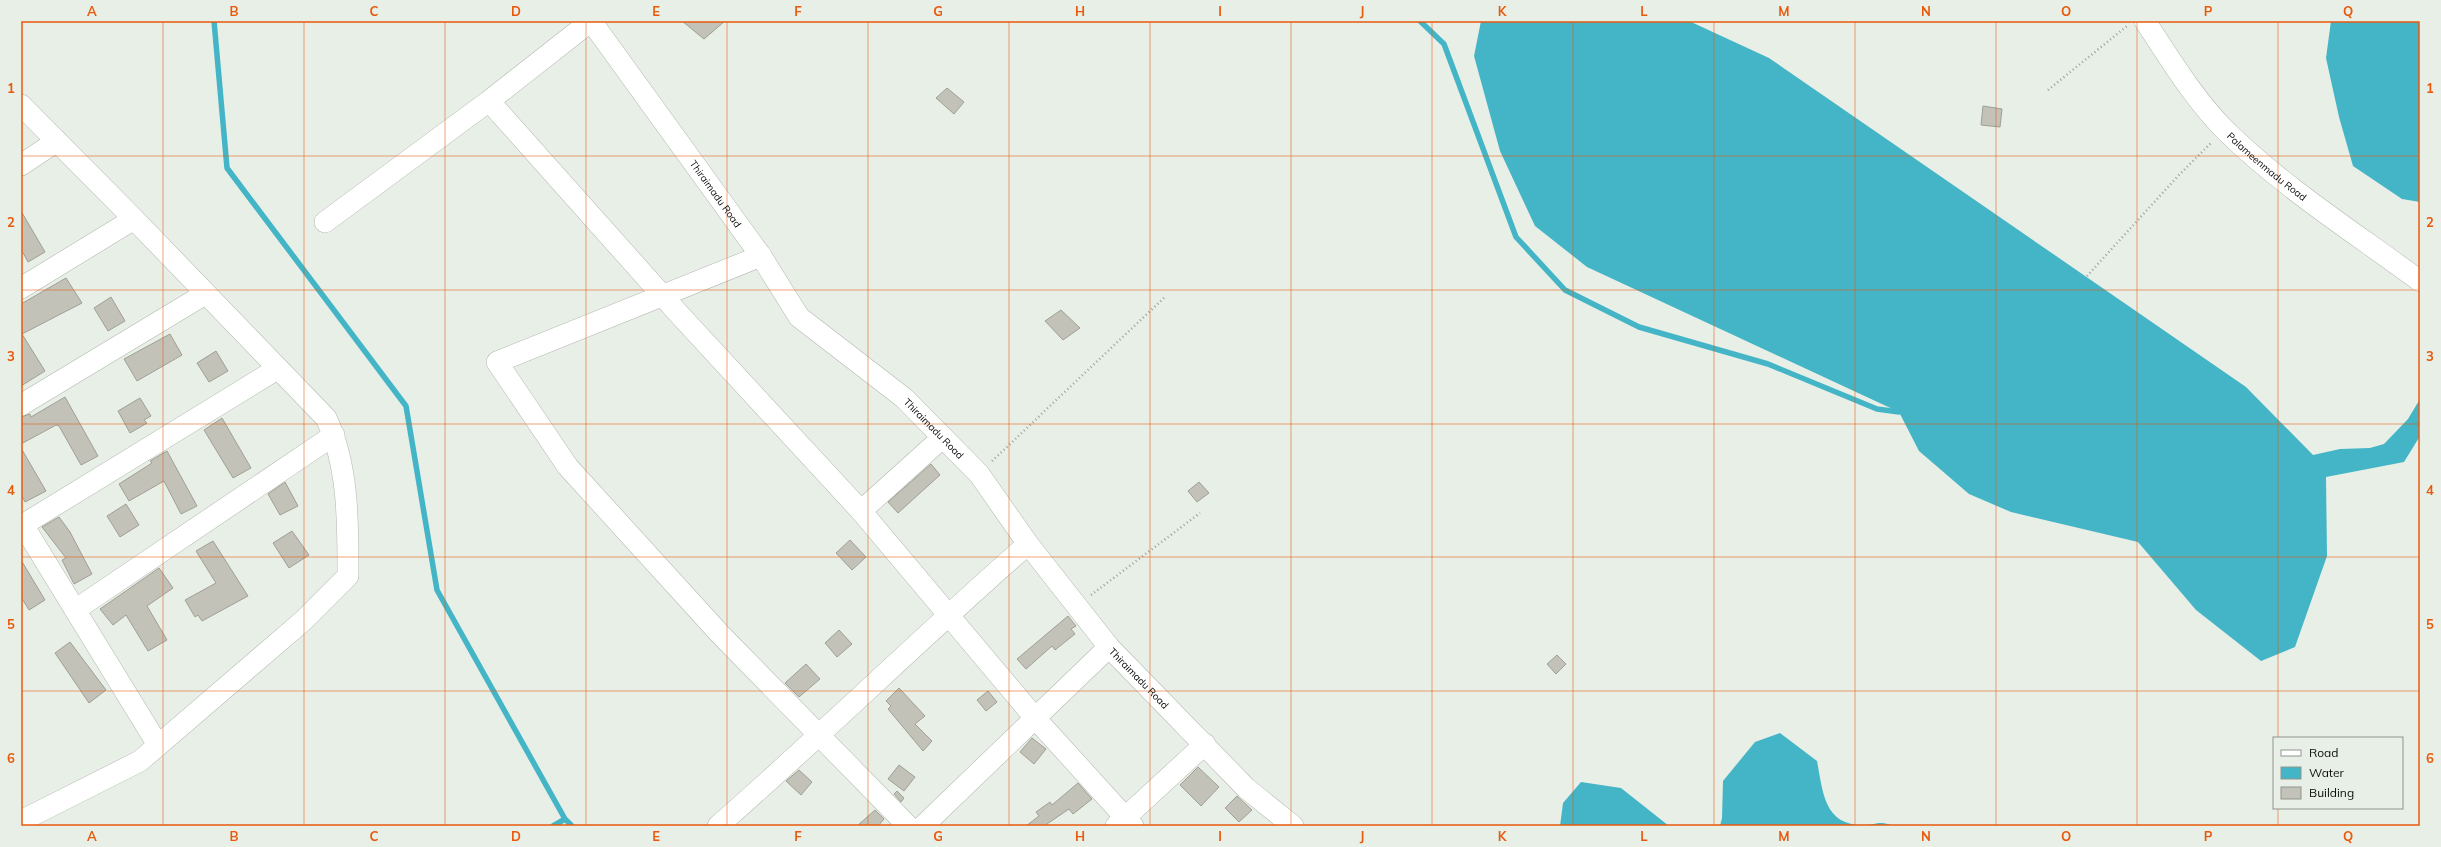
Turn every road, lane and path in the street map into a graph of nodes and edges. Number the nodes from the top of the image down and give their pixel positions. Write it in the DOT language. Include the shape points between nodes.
graph roads {
  1 [pos="591,21"];
  2 [pos="2133,21"];
  3 [pos="2145,21"];
  4 [pos="2048,90"];
  5 [pos="489,101"];
  6 [pos="21,106"];
  7 [pos="2225,130"];
  8 [pos="57,142"];
  9 [pos="21,165"];
  10 [pos="134,219"];
  11 [pos="326,222"];
  12 [pos="761,256"];
  13 [pos="2087,276"];
  14 [pos="2420,281"];
  15 [pos="21,288"];
  16 [pos="205,294"];
  17 [pos="662,296"];
  18 [pos="1165,297"];
  19 [pos="277,368"];
  20 [pos="21,405"];
  21 [pos="334,435"];
  22 [pos="942,438"];
  23 [pos="979,474"];
  24 [pos="861,511"];
  25 [pos="1200,514"];
  26 [pos="22,525"];
  27 [pos="1028,544"];
  28 [pos="1078,605"];
  29 [pos="75,610"];
  30 [pos="948,615"];
  31 [pos="1109,647"];
  32 [pos="1035,718"];
  33 [pos="820,736"];
  34 [pos="1205,744"];
  35 [pos="158,745"];
  36 [pos="21,822"];
  37 [pos="1125,823"];
  38 [pos="721,825"];
  39 [pos="908,826"];
  40 [pos="923,826"];
  41 [pos="1293,826"];
  1 -- 5 [label="street"];
  1 -- 12 [label="street, Thiraimadu Road"];
  2 -- 4 [label="path"];
  3 -- 7 [label="street, Palameenmadu Road" via="2176,69"];
  5 -- 11 [label="street"];
  5 -- 17 [label="street"];
  6 -- 8 [label="street"];
  7 -- 13 [label="path" via="2178,176"];
  7 -- 14 [label="street, Palameenmadu Road" via="2268,169"];
  8 -- 9 [label="street"];
  8 -- 10 [label="street"];
  10 -- 15 [label="street"];
  10 -- 16 [label="street"];
  12 -- 17 [label="street"];
  12 -- 22 [label="street, Thiraimadu Road" via="799,317 904,398"];
  16 -- 19 [label="street"];
  16 -- 20 [label="street"];
  17 -- 24 [label="street"];
  17 -- 33 [label="street" via="497,362 568,467 720,634"];
  18 -- 23 [label="path"];
  19 -- 21 [label="street" via="326,418"];
  19 -- 26 [label="street"];
  21 -- 29 [label="street"];
  21 -- 35 [label="street" via="348,508 348,576 304,620"];
  22 -- 23 [label="street, Thiraimadu Road"];
  22 -- 24 [label="street"];
  23 -- 27 [label="street, Thiraimadu Road"];
  24 -- 30 [label="street"];
  25 -- 28 [label="path"];
  26 -- 29 [label="street"];
  27 -- 28 [label="street, Thiraimadu Road"];
  27 -- 30 [label="street"];
  28 -- 31 [label="street, Thiraimadu Road"];
  29 -- 35 [label="street"];
  30 -- 32 [label="street"];
  30 -- 33 [label="street"];
  31 -- 32 [label="street"];
  31 -- 34 [label="street, Thiraimadu Road"];
  32 -- 37 [label="street"];
  32 -- 40 [label="street"];
  33 -- 38 [label="street"];
  33 -- 39 [label="street"];
  34 -- 37 [label="street"];
  34 -- 41 [label="street, Thiraimadu Road" via="1246,788"];
  35 -- 36 [label="street" via="140,761"];
}
